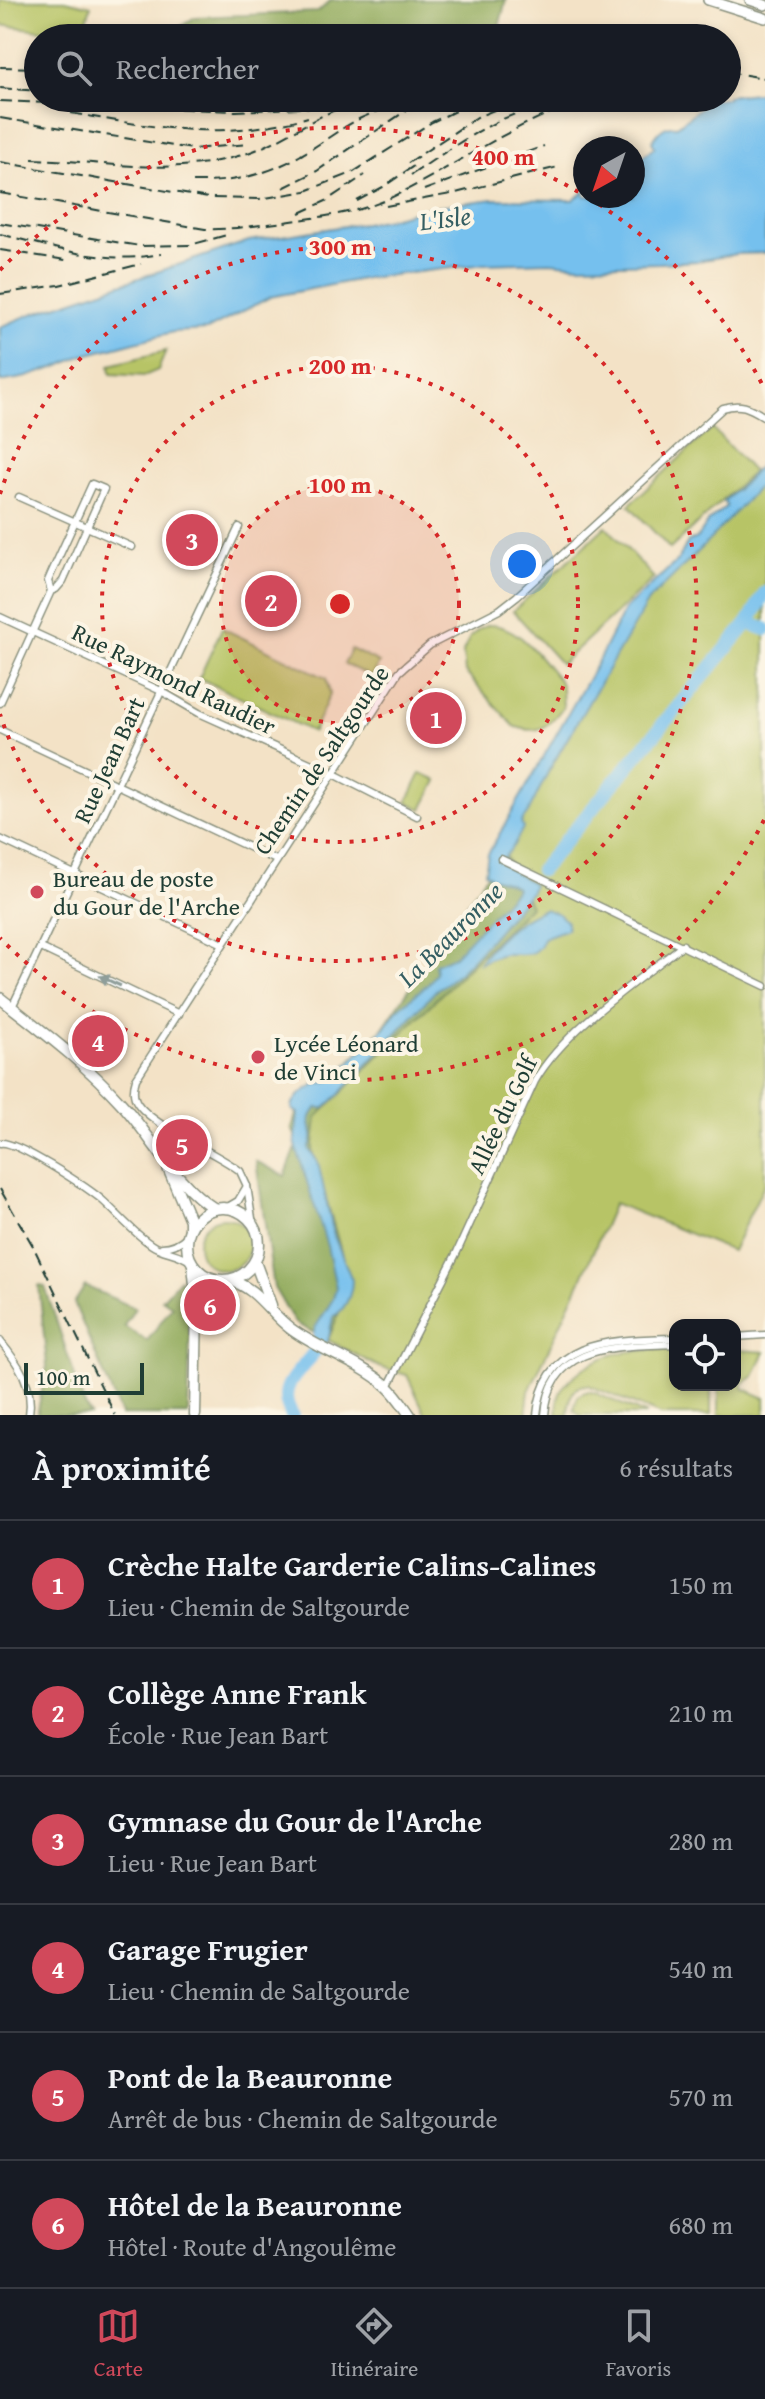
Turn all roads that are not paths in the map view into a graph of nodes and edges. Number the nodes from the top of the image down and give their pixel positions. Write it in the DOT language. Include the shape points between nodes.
graph roads {
  1 [pos="708,0"];
  2 [pos="750,0"];
  3 [pos="765,5"];
  4 [pos="765,18"];
  5 [pos="765,417"];
  6 [pos="19,497"];
  7 [pos="75,522"];
  8 [pos="87,527"];
  9 [pos="239,527"];
  10 [pos="132,547"];
  11 [pos="51,574"];
  12 [pos="63,580"];
  13 [pos="51,591"];
  14 [pos="0,617"];
  15 [pos="33,632"];
  16 [pos="161,691"];
  17 [pos="0,703"];
  18 [pos="0,730"];
  19 [pos="332,773"];
  20 [pos="118,785"];
  21 [pos="417,816"];
  22 [pos="0,839"];
  23 [pos="501,859"];
  24 [pos="276,860"];
  25 [pos="76,875"];
  26 [pos="223,944"];
  27 [pos="683,945"];
  28 [pos="43,946"];
  29 [pos="762,984"];
  30 [pos="0,998"];
  31 [pos="12,1007"];
  32 [pos="179,1014"];
  33 [pos="0,1143"];
  34 [pos="160,1152"];
  35 [pos="247,1186"];
  36 [pos="220,1208"];
  37 [pos="253,1225"];
  38 [pos="189,1232"];
  39 [pos="154,1247"];
  40 [pos="255,1262"];
  41 [pos="192,1264"];
  42 [pos="216,1280"];
  43 [pos="229,1280"];
  44 [pos="197,1304"];
  45 [pos="277,1317"];
  46 [pos="765,1335"];
  47 [pos="741,1337"];
  48 [pos="0,1341"];
  49 [pos="669,1341"];
  50 [pos="669,1342"];
  51 [pos="390,1382"];
  52 [pos="29,1415"];
  53 [pos="195,1415"];
  54 [pos="410,1415"];
  55 [pos="537,1415"];
  56 [pos="545,1415"];
  1 -- 4 [label="main road"];
  2 -- 3 [label="main road"];
  5 -- 19 [label="street, Chemin de Saltgourde" via="748,406 723,408 517,596 430,645 399,672"];
  6 -- 7 [label="street"];
  7 -- 8 [label="street"];
  7 -- 8 [label="street" via="92,484 104,489"];
  7 -- 11 [label="street"];
  8 -- 10 [label="street"];
  8 -- 12 [label="street"];
  9 -- 16 [label="street, Rue Jean Bart"];
  11 -- 12 [label="street" via="59,573"];
  11 -- 13 [label="street"];
  12 -- 13 [label="street"];
  13 -- 15 [label="street"];
  14 -- 15 [label="street, Rue Raymond Raudier"];
  15 -- 16 [label="street, Rue Raymond Raudier"];
  15 -- 17 [label="street"];
  16 -- 19 [label="street, Rue Raymond Raudier"];
  16 -- 20 [label="street, Rue Jean Bart"];
  18 -- 20 [label="street"];
  19 -- 21 [label="street, Rue Raymond Raudier"];
  19 -- 24 [label="street, Chemin de Saltgourde"];
  20 -- 24 [label="street"];
  20 -- 25 [label="street, Rue Jean Bart"];
  22 -- 25 [label="street"];
  23 -- 27 [label="street"];
  24 -- 26 [label="street, Chemin de Saltgourde"];
  25 -- 26 [label="street"];
  25 -- 28 [label="street, Rue Jean Bart"];
  26 -- 32 [label="street, Chemin de Saltgourde"];
  27 -- 29 [label="street"];
  27 -- 51 [label="street, Allée du Golf" via="586,1022 546,1062"];
  28 -- 31 [label="street, Rue Jean Bart"];
  32 -- 28 [label="street, one-way"];
  30 -- 31 [label="main road"];
  31 -- 34 [label="main road" via="109,1091"];
  32 -- 35 [label="street, Chemin de Saltgourde" via="136,1079 135,1100 151,1117 234,1166"];
  33 -- 39 [label="street" via="9,1142 98,1197"];
  34 -- 36 [label="main road" via="181,1178"];
  34 -- 38 [label="main road" via="181,1195"];
  35 -- 36 [label="street" via="238,1201"];
  35 -- 37 [label="street"];
  36 -- 37 [label="main road" via="238,1212"];
  36 -- 38 [label="main road" via="201,1216"];
  37 -- 40 [label="main road" via="259,1243"];
  38 -- 39 [label="street" via="169,1247"];
  38 -- 41 [label="main road"];
  39 -- 41 [label="street" via="184,1256"];
  40 -- 43 [label="main road"];
  40 -- 45 [label="main road"];
  41 -- 42 [label="main road"];
  41 -- 44 [label="main road"];
  42 -- 43 [label="main road"];
  42 -- 44 [label="main road" via="202,1289"];
  43 -- 45 [label="main road" via="257,1294"];
  44 -- 53 [label="main road"];
  45 -- 51 [label="main road" via="308,1340"];
  46 -- 47 [label="street"];
  48 -- 52 [label="street" via="26,1380"];
  49 -- 55 [label="street" via="602,1342 578,1350 548,1378"];
  50 -- 56 [label="street" via="597,1350 575,1359 556,1379"];
  51 -- 54 [label="main road"];
}
